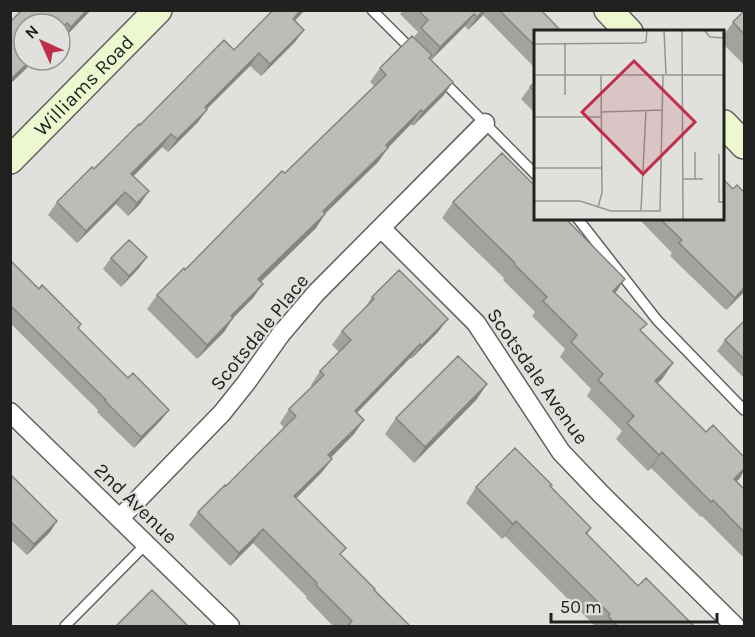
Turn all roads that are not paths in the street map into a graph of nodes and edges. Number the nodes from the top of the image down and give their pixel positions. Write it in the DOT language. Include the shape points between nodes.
graph roads {
  1 [pos="158,10"];
  2 [pos="372,10"];
  3 [pos="608,10"];
  4 [pos="627,30"];
  5 [pos="422,60"];
  6 [pos="439,77"];
  7 [pos="485,123"];
  8 [pos="725,126"];
  9 [pos="744,145"];
  10 [pos="10,160"];
  11 [pos="534,172"];
  12 [pos="579,220"];
  13 [pos="381,228"];
  14 [pos="744,410"];
  15 [pos="10,412"];
  16 [pos="120,518"];
  17 [pos="146,544"];
  18 [pos="65,627"];
  19 [pos="231,627"];
  20 [pos="735,627"];
  1 -- 10 [label="street, Williams Road"];
  2 -- 5 [label="lane"];
  3 -- 4 [label="street"];
  6 -- 7 [label="lane"];
  7 -- 11 [label="lane"];
  7 -- 13 [label="street, Scotsdale Place"];
  8 -- 9 [label="street"];
  12 -- 14 [label="lane" via="657,320"];
  13 -- 16 [label="street, Scotsdale Place" via="297,314 210,427"];
  13 -- 20 [label="street, Scotsdale Avenue" via="476,323 561,452"];
  15 -- 16 [label="street, 2nd Avenue"];
  16 -- 17 [label="street, 2nd Avenue"];
  17 -- 18 [label="lane"];
  17 -- 19 [label="street, 2nd Avenue"];
}
